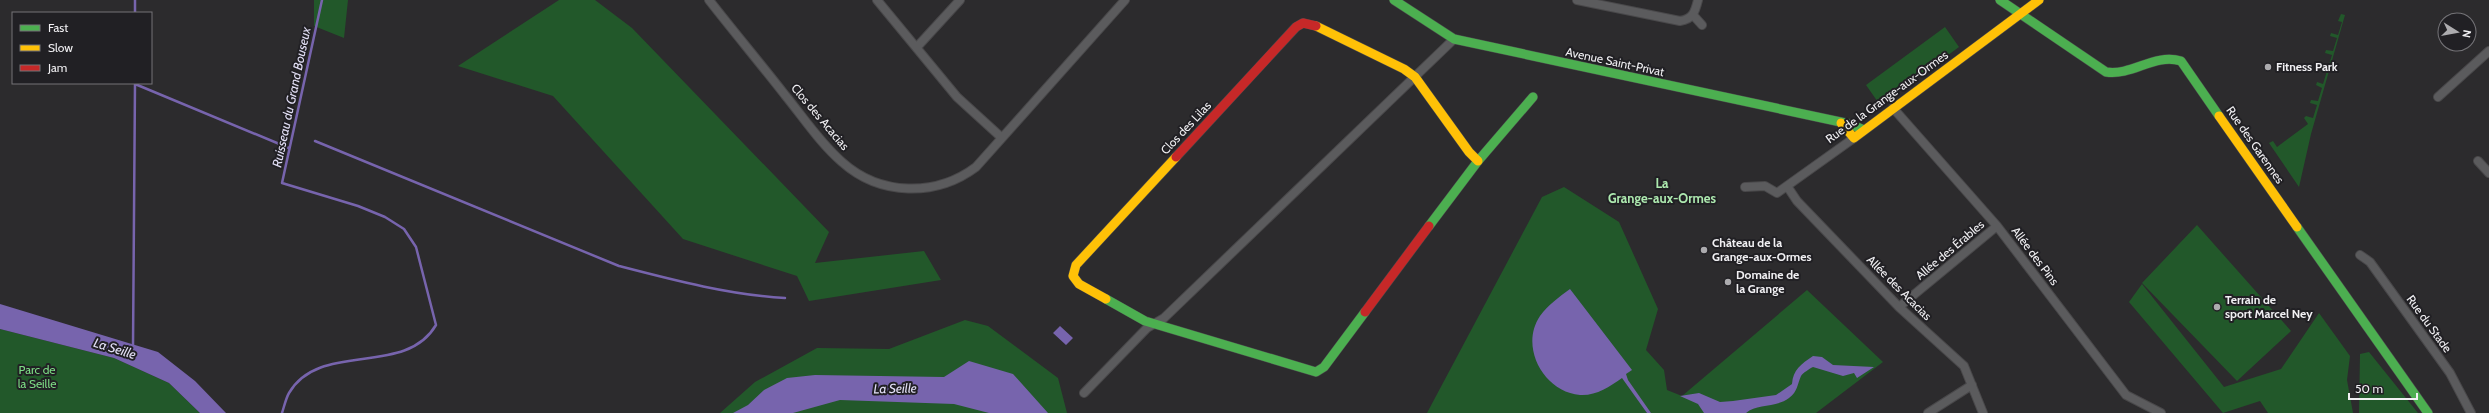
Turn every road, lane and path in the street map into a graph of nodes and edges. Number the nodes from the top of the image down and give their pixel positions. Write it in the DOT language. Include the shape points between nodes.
graph roads {
  1 [pos="709,0"];
  2 [pos="877,0"];
  3 [pos="960,0"];
  4 [pos="1125,0"];
  5 [pos="1394,0"];
  6 [pos="1577,0"];
  7 [pos="1698,0"];
  8 [pos="2000,0"];
  9 [pos="2039,0"];
  10 [pos="2020,14"];
  11 [pos="1694,15"];
  12 [pos="1702,25"];
  13 [pos="1454,39"];
  14 [pos="917,47"];
  15 [pos="2489,51"];
  16 [pos="1415,77"];
  17 [pos="2438,97"];
  18 [pos="1533,98"];
  19 [pos="1893,108"];
  20 [pos="1841,123"];
  21 [pos="1864,130"];
  22 [pos="1002,138"];
  23 [pos="1854,138"];
  24 [pos="1478,161"];
  25 [pos="2478,161"];
  26 [pos="2489,173"];
  27 [pos="1787,186"];
  28 [pos="1745,187"];
  29 [pos="1997,226"];
  30 [pos="2360,255"];
  31 [pos="1899,307"];
  32 [pos="1156,324"];
  33 [pos="1972,385"];
  34 [pos="1084,393"];
  35 [pos="1928,413"];
  36 [pos="1983,413"];
  37 [pos="2161,413"];
  38 [pos="2428,413"];
  39 [pos="2471,413"];
  1 -- 22 [label="street, Clos des Acacias" via="833,154 861,176 883,185 907,189 943,184 967,174 976,167"];
  2 -- 14 [label="street"];
  3 -- 14 [label="street"];
  4 -- 22 [label="street, Clos des Acacias"];
  5 -- 13 [label="street, Avenue Saint-Privat"];
  6 -- 11 [label="street" via="1672,21 1687,20"];
  7 -- 11 [label="street"];
  8 -- 10 [label="street, Rue des Garennes"];
  9 -- 10 [label="street, Rue de la Grange-aux-Ormes"];
  10 -- 19 [label="street, Rue de la Grange-aux-Ormes"];
  10 -- 38 [label="street, Rue des Garennes" via="2110,74 2123,73 2164,58 2174,58 2181,62"];
  11 -- 12 [label="street"];
  13 -- 16 [label="street"];
  13 -- 20 [label="street, Avenue Saint-Privat"];
  14 -- 22 [label="street" via="957,97"];
  15 -- 17 [label="street"];
  16 -- 24 [label="street, Clos des Lilas"];
  16 -- 32 [label="street"];
  16 -- 32 [label="street, Clos des Lilas" via="1404,69 1311,24 1303,23 1296,27 1076,265 1073,276 1079,284"];
  18 -- 24 [label="street, Clos des Lilas"];
  19 -- 21 [label="street, Rue de la Grange-aux-Ormes"];
  19 -- 29 [label="street, Allée des Pins"];
  20 -- 21 [label="street, Avenue Saint-Privat"];
  20 -- 23 [label="street"];
  21 -- 23 [label="street, Rue de la Grange-aux-Ormes"];
  23 -- 27 [label="street, Rue de la Grange-aux-Ormes"];
  24 -- 32 [label="street, Clos des Lilas" via="1320,370 1307,371"];
  25 -- 26 [label="street"];
  27 -- 28 [label="street, Rue de la Grange-aux-Ormes" via="1778,193 1765,186"];
  27 -- 31 [label="street, Allée des Acacias" via="1797,202"];
  29 -- 31 [label="street, Allée des Érables"];
  29 -- 37 [label="street, Allée des Pins" via="2126,395"];
  30 -- 39 [label="street, Rue du Stade" via="2370,262 2450,373"];
  31 -- 33 [label="street, Allée des Acacias" via="1964,366"];
  32 -- 34 [label="street" via="1147,328"];
  33 -- 35 [label="street"];
  33 -- 36 [label="street, Allée des Acacias"];
}
